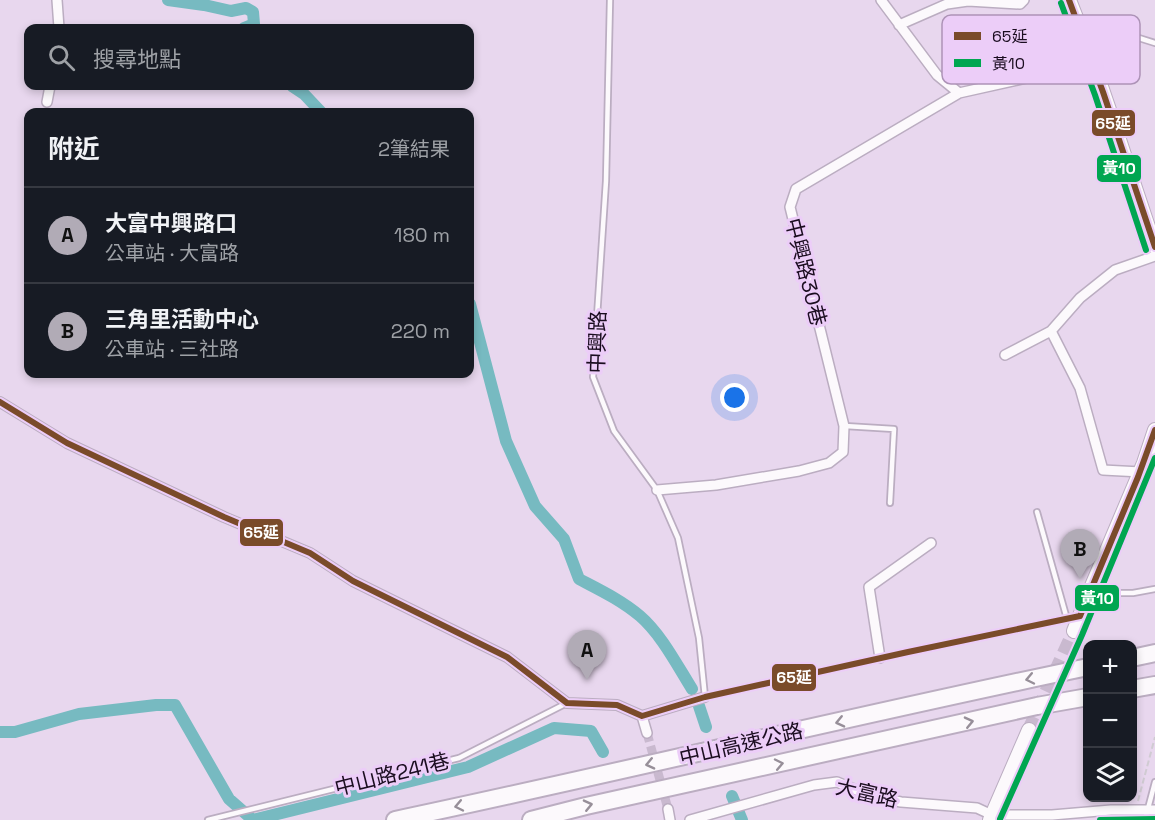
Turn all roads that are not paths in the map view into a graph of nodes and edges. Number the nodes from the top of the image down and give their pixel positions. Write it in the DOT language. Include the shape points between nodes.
graph roads {
  1 [pos="57,0"];
  2 [pos="610,0"];
  3 [pos="881,0"];
  4 [pos="1024,0"];
  5 [pos="1069,0"];
  6 [pos="1075,15"];
  7 [pos="59,24"];
  8 [pos="899,25"];
  9 [pos="1140,38"];
  10 [pos="1155,43"];
  11 [pos="942,79"];
  12 [pos="948,84"];
  13 [pos="999,84"];
  14 [pos="1100,84"];
  15 [pos="49,90"];
  16 [pos="959,93"];
  17 [pos="47,102"];
  18 [pos="1155,247"];
  19 [pos="1155,256"];
  20 [pos="1051,331"];
  21 [pos="1005,355"];
  22 [pos="0,402"];
  23 [pos="844,426"];
  24 [pos="1155,430"];
  25 [pos="1141,472"];
  26 [pos="657,490"];
  27 [pos="890,503"];
  28 [pos="1037,512"];
  29 [pos="931,543"];
  30 [pos="1155,589"];
  31 [pos="1089,593"];
  32 [pos="1073,622"];
  33 [pos="1155,653"];
  34 [pos="1137,657"];
  35 [pos="880,658"];
  36 [pos="1083,668"];
  37 [pos="1155,685"];
  38 [pos="1137,688"];
  39 [pos="705,697"];
  40 [pos="1083,698"];
  41 [pos="567,703"];
  42 [pos="642,716"];
  43 [pos="1029,730"];
  44 [pos="647,733"];
  45 [pos="1155,782"];
  46 [pos="668,809"];
  47 [pos="1149,814"];
  48 [pos="991,818"];
  49 [pos="208,820"];
  50 [pos="395,820"];
  51 [pos="531,820"];
  52 [pos="670,820"];
  53 [pos="690,820"];
  1 -- 7 [label="street"];
  2 -- 26 [label="lane, 中興路" via="606,181 593,377 614,431"];
  3 -- 8 [label="street"];
  4 -- 8 [label="street" via="1020,4 947,4"];
  5 -- 6 [label="street"];
  8 -- 11 [label="street"];
  9 -- 10 [label="lane"];
  12 -- 16 [label="street"];
  13 -- 16 [label="street, 中興路30巷"];
  14 -- 18 [label="street"];
  15 -- 17 [label="street"];
  16 -- 23 [label="street, 中興路30巷" via="796,189 790,207"];
  19 -- 20 [label="street" via="1115,270 1080,298"];
  20 -- 21 [label="street"];
  20 -- 25 [label="street" via="1080,388 1103,470"];
  22 -- 41 [label="street" via="68,443 310,553 353,581 507,657"];
  23 -- 26 [label="street, 中興路30巷" via="843,452 829,463 716,485"];
  23 -- 27 [label="lane" via="894,429"];
  24 -- 25 [label="street"];
  25 -- 31 [label="street"];
  26 -- 39 [label="lane, 中興路" via="678,538 699,638"];
  28 -- 32 [label="lane"];
  29 -- 35 [label="street" via="869,587"];
  30 -- 31 [label="lane"];
  31 -- 32 [label="street"];
  32 -- 35 [label="lane"];
  33 -- 34 [label="highway"];
  35 -- 39 [label="lane"];
  36 -- 50 [label="highway, 中山高速公路, one-way"];
  37 -- 38 [label="highway"];
  39 -- 42 [label="street"];
  51 -- 40 [label="highway, 中山高速公路, one-way"];
  41 -- 42 [label="street" via="617,705"];
  41 -- 49 [label="lane, 中山路241巷" via="459,758"];
  42 -- 44 [label="street"];
  43 -- 48 [label="street"];
  45 -- 47 [label="lane"];
  46 -- 52 [label="street"];
  47 -- 48 [label="street, 大富路" via="1111,810"];
  48 -- 53 [label="street, 大富路" via="977,808 902,802 871,796 837,782"];
}
